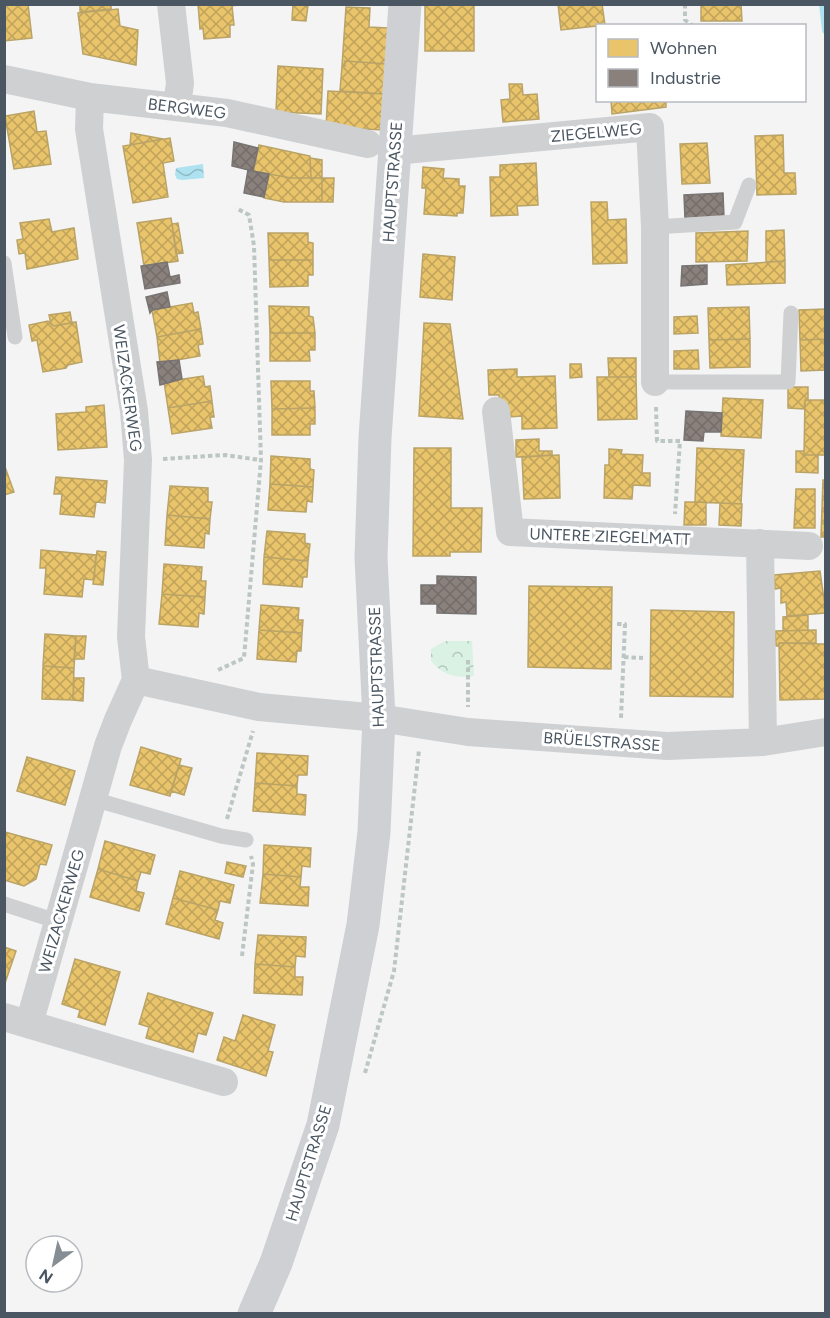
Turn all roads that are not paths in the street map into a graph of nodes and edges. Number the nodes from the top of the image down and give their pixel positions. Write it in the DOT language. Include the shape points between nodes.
graph roads {
  1 [pos="171,4"];
  2 [pos="405,4"];
  3 [pos="4,79"];
  4 [pos="90,97"];
  5 [pos="177,106"];
  6 [pos="381,147"];
  7 [pos="749,185"];
  8 [pos="655,227"];
  9 [pos="4,263"];
  10 [pos="791,313"];
  11 [pos="15,337"];
  12 [pos="655,382"];
  13 [pos="496,411"];
  14 [pos="760,543"];
  15 [pos="809,546"];
  16 [pos="136,680"];
  17 [pos="379,718"];
  18 [pos="825,732"];
  19 [pos="763,742"];
  20 [pos="93,798"];
  21 [pos="246,840"];
  22 [pos="4,904"];
  23 [pos="59,922"];
  24 [pos="17,1020"];
  25 [pos="224,1082"];
  26 [pos="254,1314"];
  1 -- 5 [label="street" via="180,83"];
  2 -- 6 [label="main road, HAUPTSTRASSE"];
  3 -- 4 [label="street, BERGWEG"];
  4 -- 5 [label="street, BERGWEG"];
  4 -- 16 [label="street, WEIZACKERWEG" via="89,129 134,411 138,460 131,637"];
  5 -- 6 [label="street, BERGWEG"];
  6 -- 8 [label="street, ZIEGELWEG" via="651,127"];
  6 -- 17 [label="main road, HAUPTSTRASSE" via="371,558"];
  7 -- 8 [label="lane" via="735,222"];
  8 -- 12 [label="street, ZIEGELWEG"];
  9 -- 11 [label="lane"];
  10 -- 12 [label="lane" via="788,382"];
  13 -- 14 [label="street, UNTERE ZIEGELMATT" via="510,532"];
  14 -- 15 [label="street, UNTERE ZIEGELMATT"];
  14 -- 19 [label="street"];
  16 -- 17 [label="street" via="259,707"];
  16 -- 20 [label="street, WEIZACKERWEG" via="118,720"];
  17 -- 19 [label="street, BRÜELSTRASSE" via="468,732 666,746"];
  17 -- 26 [label="main road, HAUPTSTRASSE" via="374,832 363,925 323,1125 276,1263"];
  18 -- 19 [label="street, BRÜELSTRASSE"];
  20 -- 21 [label="lane"];
  20 -- 23 [label="street, WEIZACKERWEG"];
  22 -- 23 [label="lane"];
  23 -- 24 [label="street, WEIZACKERWEG"];
  24 -- 25 [label="street, WEIZACKERWEG"];
}
